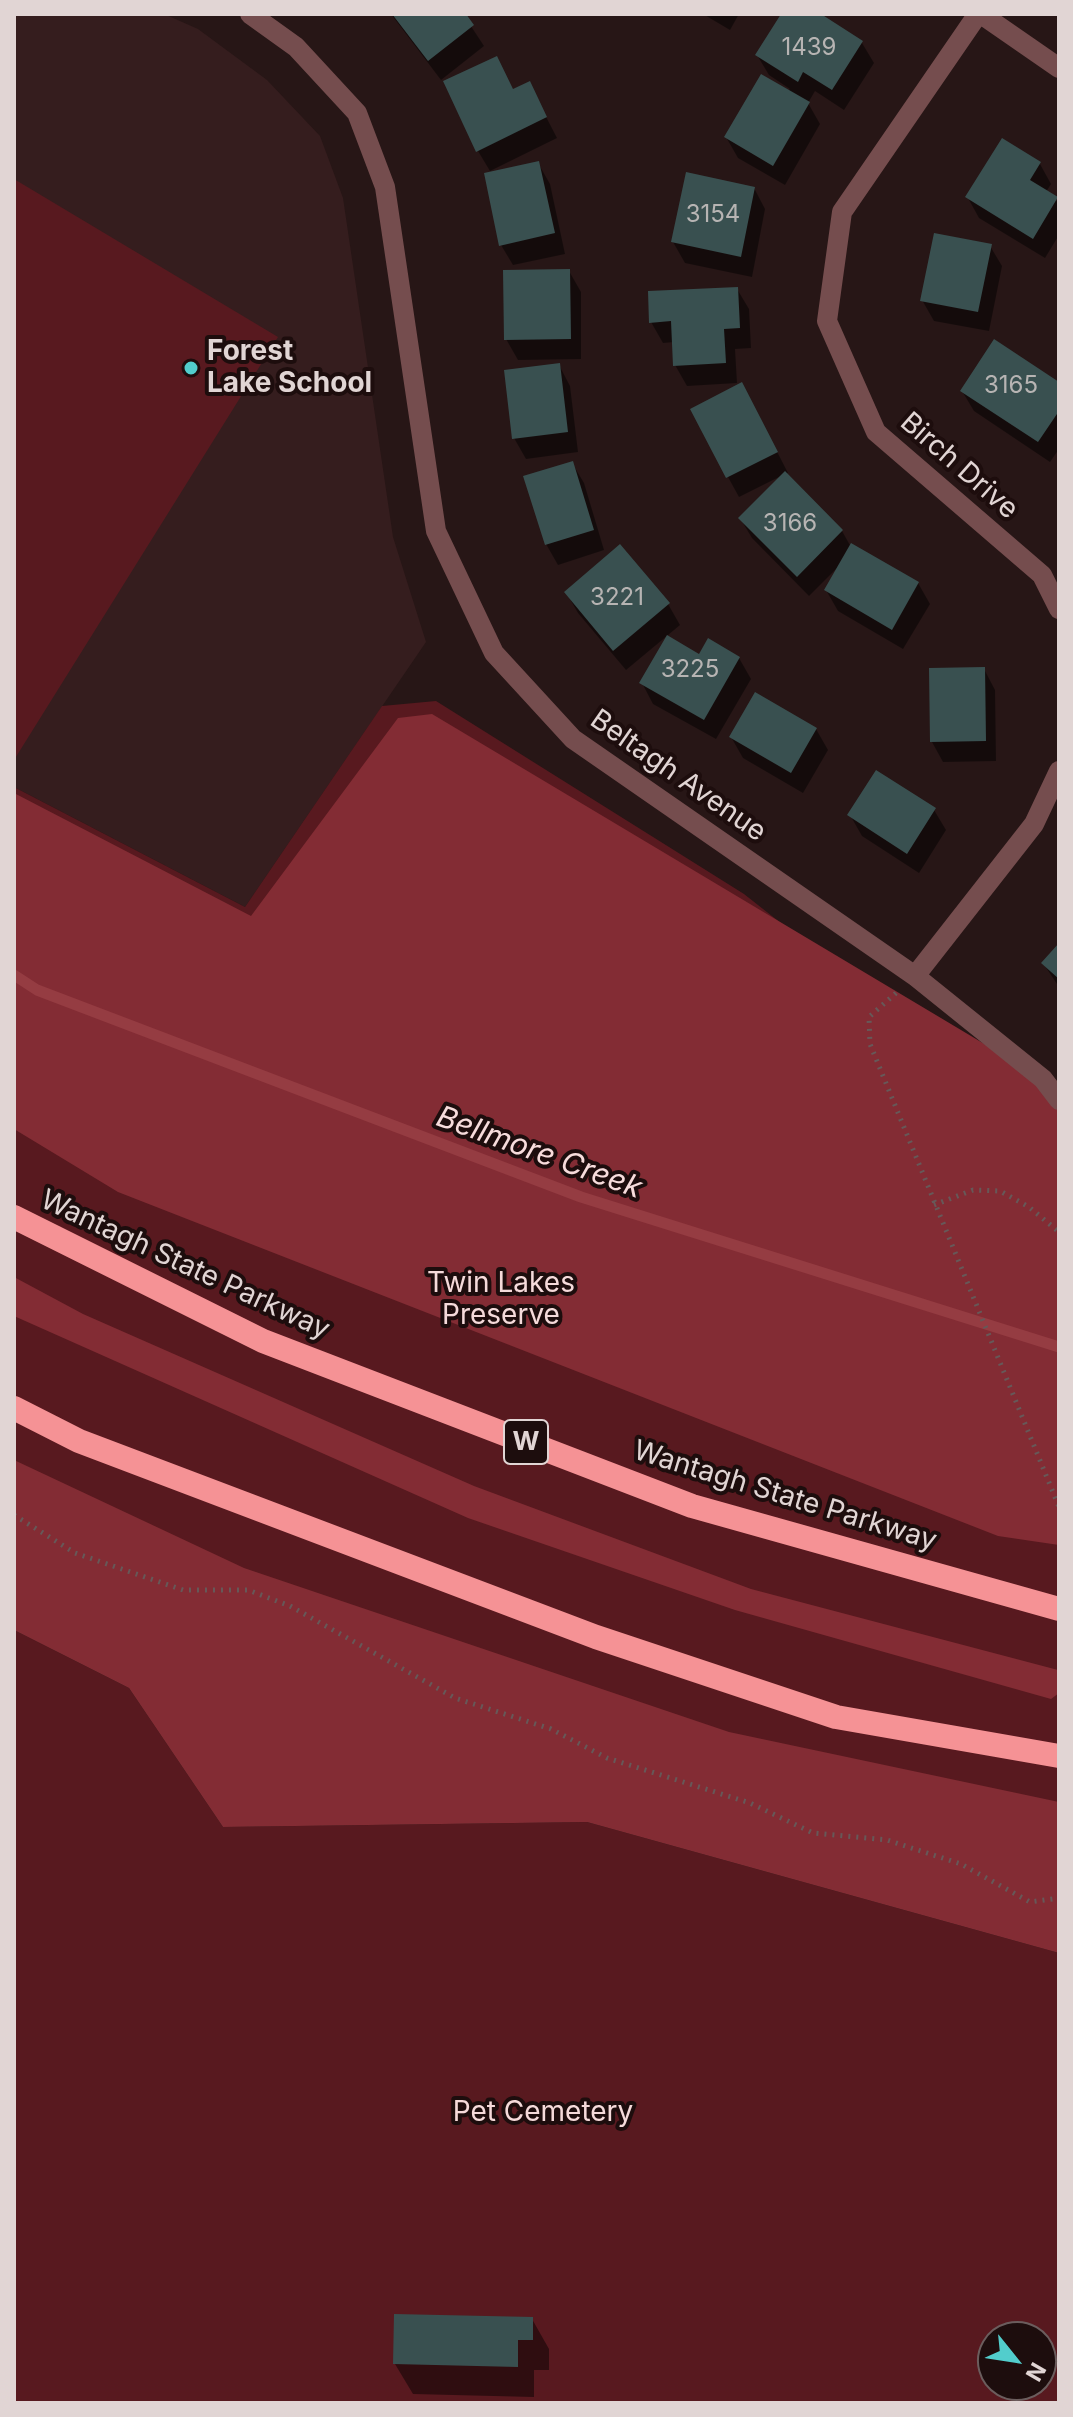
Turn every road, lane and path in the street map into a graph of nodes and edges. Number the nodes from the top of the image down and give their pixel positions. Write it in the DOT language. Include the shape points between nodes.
graph roads {
  1 [pos="250,14"];
  2 [pos="980,14"];
  3 [pos="1059,68"];
  4 [pos="1059,609"];
  5 [pos="1059,771"];
  6 [pos="915,976"];
  7 [pos="1059,1100"];
  8 [pos="934,1205"];
  9 [pos="14,1217"];
  10 [pos="1059,1232"];
  11 [pos="14,1408"];
  12 [pos="1059,1507"];
  13 [pos="14,1515"];
  14 [pos="1059,1609"];
  15 [pos="1059,1756"];
  16 [pos="1059,1898"];
  1 -- 6 [label="street, Beltagh Avenue" via="296,47 357,113 385,187 436,531 494,653 573,739"];
  2 -- 3 [label="street"];
  2 -- 4 [label="street, Birch Drive" via="842,212 827,321 876,432 1042,575"];
  5 -- 6 [label="street" via="1034,824"];
  6 -- 7 [label="street, Beltagh Avenue" via="1043,1079"];
  6 -- 8 [label="path" via="869,1017 870,1044"];
  8 -- 10 [label="path" via="973,1190 1000,1191"];
  8 -- 12 [label="path"];
  9 -- 14 [label="highway, Wantagh State Parkway / W" via="263,1341 692,1506"];
  11 -- 15 [label="highway" via="79,1441 596,1637 836,1717"];
  13 -- 16 [label="path" via="75,1553 183,1590 248,1590 290,1606 455,1698 551,1729 607,1758 750,1803 813,1833 887,1840 961,1864 1030,1902"];
}
